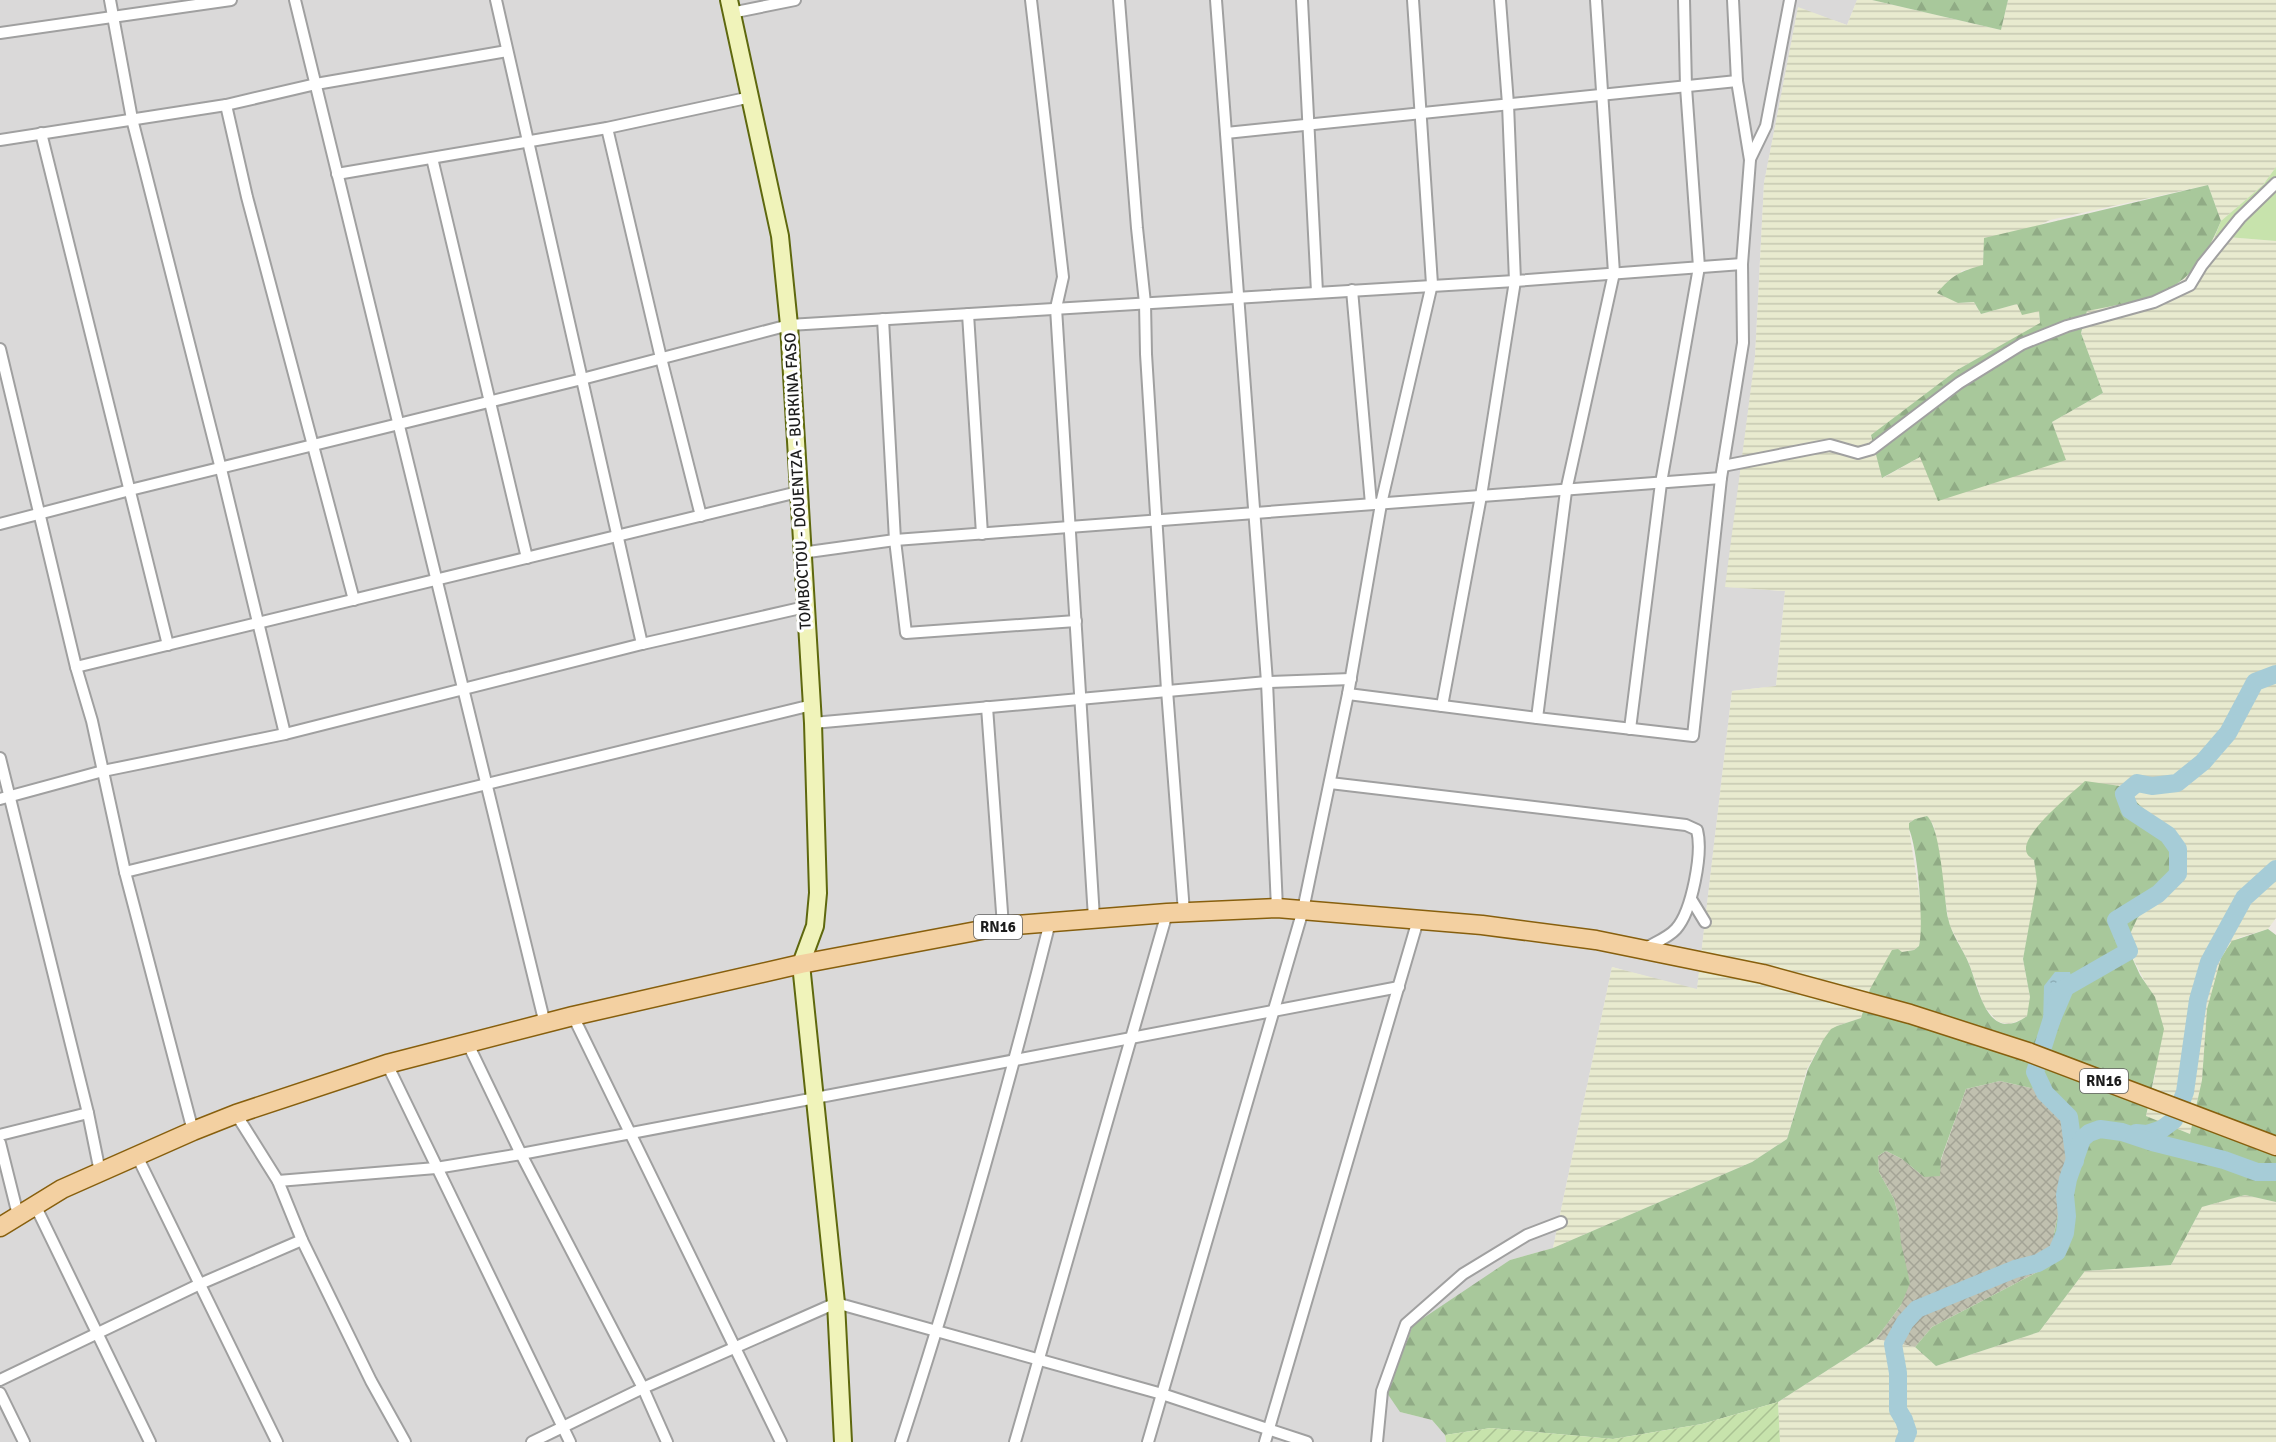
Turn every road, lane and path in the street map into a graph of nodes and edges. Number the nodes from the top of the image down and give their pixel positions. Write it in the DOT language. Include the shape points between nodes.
graph roads {
  1 [pos="110,0"];
  2 [pos="231,0"];
  3 [pos="295,0"];
  4 [pos="496,0"];
  5 [pos="795,0"];
  6 [pos="1031,0"];
  7 [pos="1119,0"];
  8 [pos="1216,0"];
  9 [pos="1302,0"];
  10 [pos="1413,0"];
  11 [pos="1500,0"];
  12 [pos="1596,0"];
  13 [pos="1684,0"];
  14 [pos="1733,0"];
  15 [pos="1790,0"];
  16 [pos="730,6"];
  17 [pos="112,16"];
  18 [pos="0,33"];
  19 [pos="507,51"];
  20 [pos="1737,81"];
  21 [pos="316,84"];
  22 [pos="1686,87"];
  23 [pos="1602,95"];
  24 [pos="751,97"];
  25 [pos="226,105"];
  26 [pos="1508,105"];
  27 [pos="1421,113"];
  28 [pos="132,119"];
  29 [pos="1308,124"];
  30 [pos="607,128"];
  31 [pos="41,133"];
  32 [pos="1226,133"];
  33 [pos="0,140"];
  34 [pos="528,141"];
  35 [pos="432,158"];
  36 [pos="1750,160"];
  37 [pos="337,174"];
  38 [pos="2276,183"];
  39 [pos="1742,264"];
  40 [pos="1699,267"];
  41 [pos="1614,273"];
  42 [pos="1515,281"];
  43 [pos="1432,285"];
  44 [pos="1352,290"];
  45 [pos="1317,292"];
  46 [pos="1238,297"];
  47 [pos="1145,303"];
  48 [pos="1056,309"];
  49 [pos="968,314"];
  50 [pos="883,319"];
  51 [pos="789,325"];
  52 [pos="0,349"];
  53 [pos="661,358"];
  54 [pos="582,379"];
  55 [pos="491,402"];
  56 [pos="398,424"];
  57 [pos="313,446"];
  58 [pos="1723,466"];
  59 [pos="221,469"];
  60 [pos="1721,478"];
  61 [pos="1660,483"];
  62 [pos="130,490"];
  63 [pos="1566,490"];
  64 [pos="798,492"];
  65 [pos="1481,496"];
  66 [pos="1376,504"];
  67 [pos="1254,513"];
  68 [pos="39,514"];
  69 [pos="701,516"];
  70 [pos="1158,521"];
  71 [pos="0,524"];
  72 [pos="1068,527"];
  73 [pos="982,534"];
  74 [pos="618,536"];
  75 [pos="895,540"];
  76 [pos="801,552"];
  77 [pos="527,558"];
  78 [pos="436,580"];
  79 [pos="354,600"];
  80 [pos="805,608"];
  81 [pos="1076,621"];
  82 [pos="259,623"];
  83 [pos="642,644"];
  84 [pos="168,645"];
  85 [pos="76,667"];
  86 [pos="1351,679"];
  87 [pos="1267,682"];
  88 [pos="463,689"];
  89 [pos="1167,690"];
  90 [pos="1348,694"];
  91 [pos="1081,698"];
  92 [pos="812,705"];
  93 [pos="1442,706"];
  94 [pos="987,707"];
  95 [pos="1537,718"];
  96 [pos="813,723"];
  97 [pos="1630,729"];
  98 [pos="285,734"];
  99 [pos="0,758"];
  100 [pos="103,771"];
  101 [pos="1330,783"];
  102 [pos="486,784"];
  103 [pos="4,798"];
  104 [pos="126,872"];
  105 [pos="1691,899"];
  106 [pos="1276,909"];
  107 [pos="1303,910"];
  108 [pos="1176,912"];
  109 [pos="1094,918"];
  110 [pos="1418,920"];
  111 [pos="1050,922"];
  112 [pos="1705,922"];
  113 [pos="1003,926"];
  114 [pos="1643,950"];
  115 [pos="801,964"];
  116 [pos="1399,987"];
  117 [pos="1273,1011"];
  118 [pos="573,1017"];
  119 [pos="545,1024"];
  120 [pos="1132,1039"];
  121 [pos="468,1044"];
  122 [pos="1015,1061"];
  123 [pos="387,1064"];
  124 [pos="816,1098"];
  125 [pos="88,1113"];
  126 [pos="236,1114"];
  127 [pos="193,1131"];
  128 [pos="629,1133"];
  129 [pos="0,1135"];
  130 [pos="0,1143"];
  131 [pos="2268,1143"];
  132 [pos="521,1154"];
  133 [pos="137,1156"];
  134 [pos="436,1168"];
  135 [pos="100,1172"];
  136 [pos="278,1181"];
  137 [pos="35,1205"];
  138 [pos="18,1215"];
  139 [pos="1561,1222"];
  140 [pos="0,1227"];
  141 [pos="302,1240"];
  142 [pos="200,1284"];
  143 [pos="836,1304"];
  144 [pos="937,1332"];
  145 [pos="98,1335"];
  146 [pos="736,1347"];
  147 [pos="1039,1361"];
  148 [pos="0,1380"];
  149 [pos="643,1388"];
  150 [pos="0,1393"];
  151 [pos="1162,1394"];
  152 [pos="1380,1425"];
  153 [pos="564,1427"];
  154 [pos="1269,1431"];
  155 [pos="24,1442"];
  156 [pos="150,1442"];
  157 [pos="277,1442"];
  158 [pos="405,1442"];
  159 [pos="532,1442"];
  160 [pos="570,1442"];
  161 [pos="667,1442"];
  162 [pos="781,1442"];
  163 [pos="843,1442"];
  164 [pos="901,1442"];
  165 [pos="1015,1442"];
  166 [pos="1148,1442"];
  167 [pos="1265,1442"];
  168 [pos="1307,1442"];
  169 [pos="1377,1442"];
  170 [pos="1387,1442"];
  1 -- 17 [label="street"];
  2 -- 17 [label="street"];
  3 -- 21 [label="street"];
  4 -- 19 [label="street"];
  5 -- 16 [label="street"];
  6 -- 48 [label="street" via="1063,277"];
  7 -- 47 [label="street"];
  8 -- 32 [label="street"];
  9 -- 29 [label="street"];
  10 -- 27 [label="street"];
  11 -- 26 [label="street"];
  12 -- 23 [label="street"];
  13 -- 22 [label="street"];
  14 -- 20 [label="street"];
  15 -- 36 [label="street" via="1766,126"];
  16 -- 24 [label="main road, TOMBOCTOU - DOUENTZA - BURKINA FASO"];
  17 -- 18 [label="street"];
  17 -- 28 [label="street"];
  19 -- 21 [label="street"];
  19 -- 34 [label="street"];
  20 -- 22 [label="street"];
  20 -- 36 [label="street"];
  21 -- 25 [label="street"];
  21 -- 37 [label="street"];
  22 -- 23 [label="street"];
  22 -- 40 [label="street"];
  23 -- 26 [label="street"];
  23 -- 41 [label="street"];
  24 -- 30 [label="street"];
  24 -- 51 [label="main road, TOMBOCTOU - DOUENTZA - BURKINA FASO" via="780,236"];
  25 -- 28 [label="street"];
  25 -- 57 [label="street"];
  26 -- 27 [label="street"];
  26 -- 42 [label="street"];
  27 -- 29 [label="street"];
  27 -- 43 [label="street"];
  28 -- 31 [label="street"];
  28 -- 59 [label="street"];
  29 -- 32 [label="street"];
  29 -- 45 [label="street"];
  30 -- 34 [label="street"];
  30 -- 53 [label="street"];
  31 -- 33 [label="street"];
  31 -- 62 [label="street"];
  32 -- 46 [label="street"];
  34 -- 35 [label="street"];
  34 -- 54 [label="street"];
  35 -- 37 [label="street"];
  35 -- 55 [label="street"];
  36 -- 39 [label="street"];
  37 -- 56 [label="street"];
  38 -- 58 [label="street" via="2240,218 2190,285 2154,302 2022,344 1959,383 1872,449 1858,453 1830,445"];
  39 -- 40 [label="street"];
  39 -- 58 [label="street" via="1743,343"];
  40 -- 41 [label="street"];
  40 -- 61 [label="street"];
  41 -- 42 [label="street"];
  41 -- 63 [label="street"];
  42 -- 43 [label="street"];
  42 -- 65 [label="street"];
  43 -- 44 [label="street"];
  43 -- 66 [label="street"];
  44 -- 45 [label="street"];
  44 -- 66 [label="street"];
  45 -- 46 [label="street"];
  46 -- 47 [label="street"];
  46 -- 67 [label="street"];
  47 -- 48 [label="street"];
  47 -- 70 [label="street"];
  48 -- 49 [label="street"];
  48 -- 72 [label="street"];
  49 -- 50 [label="street"];
  49 -- 73 [label="street"];
  50 -- 51 [label="street"];
  50 -- 75 [label="street"];
  51 -- 53 [label="street"];
  51 -- 64 [label="main road, TOMBOCTOU - DOUENTZA - BURKINA FASO"];
  52 -- 68 [label="street"];
  53 -- 54 [label="street"];
  53 -- 69 [label="street"];
  54 -- 55 [label="street"];
  54 -- 74 [label="street"];
  55 -- 56 [label="street"];
  55 -- 77 [label="street"];
  56 -- 57 [label="street"];
  56 -- 78 [label="street"];
  57 -- 59 [label="street"];
  57 -- 79 [label="street"];
  58 -- 60 [label="street"];
  59 -- 62 [label="street"];
  59 -- 82 [label="street"];
  60 -- 61 [label="street"];
  60 -- 97 [label="street" via="1693,736"];
  61 -- 63 [label="street"];
  61 -- 97 [label="street"];
  62 -- 68 [label="street"];
  62 -- 84 [label="street"];
  63 -- 65 [label="street"];
  63 -- 95 [label="street"];
  64 -- 69 [label="street"];
  64 -- 76 [label="main road, TOMBOCTOU - DOUENTZA - BURKINA FASO"];
  65 -- 66 [label="street"];
  65 -- 93 [label="street"];
  66 -- 67 [label="street"];
  66 -- 86 [label="street"];
  67 -- 70 [label="street"];
  67 -- 87 [label="street"];
  68 -- 71 [label="street"];
  68 -- 85 [label="street"];
  69 -- 74 [label="street"];
  70 -- 72 [label="street"];
  70 -- 89 [label="street"];
  72 -- 73 [label="street"];
  72 -- 81 [label="street"];
  73 -- 75 [label="street"];
  74 -- 77 [label="street"];
  74 -- 83 [label="street"];
  75 -- 76 [label="street"];
  75 -- 81 [label="street" via="906,633"];
  76 -- 80 [label="main road, TOMBOCTOU - DOUENTZA - BURKINA FASO"];
  77 -- 78 [label="street"];
  78 -- 79 [label="street"];
  78 -- 88 [label="street"];
  79 -- 82 [label="street"];
  80 -- 83 [label="street"];
  80 -- 92 [label="main road, TOMBOCTOU - DOUENTZA - BURKINA FASO"];
  81 -- 91 [label="street"];
  82 -- 84 [label="street"];
  82 -- 98 [label="street"];
  83 -- 88 [label="street"];
  84 -- 85 [label="street"];
  85 -- 100 [label="street"];
  86 -- 87 [label="street"];
  86 -- 90 [label="street"];
  87 -- 89 [label="street"];
  87 -- 106 [label="street"];
  88 -- 98 [label="street"];
  88 -- 102 [label="street"];
  89 -- 91 [label="street"];
  89 -- 108 [label="street"];
  90 -- 93 [label="street"];
  90 -- 101 [label="street"];
  91 -- 94 [label="street"];
  91 -- 109 [label="street"];
  92 -- 96 [label="main road, TOMBOCTOU - DOUENTZA - BURKINA FASO"];
  92 -- 102 [label="street"];
  93 -- 95 [label="street"];
  94 -- 96 [label="street"];
  94 -- 113 [label="street"];
  95 -- 97 [label="street"];
  96 -- 115 [label="main road, TOMBOCTOU - DOUENTZA - BURKINA FASO" via="818,893 815,926"];
  98 -- 100 [label="street"];
  99 -- 103 [label="street"];
  100 -- 103 [label="street"];
  100 -- 104 [label="street"];
  101 -- 105 [label="street" via="1686,825 1696,830 1699,841"];
  101 -- 107 [label="street"];
  102 -- 104 [label="street"];
  102 -- 119 [label="street"];
  103 -- 125 [label="street"];
  104 -- 127 [label="street"];
  105 -- 112 [label="street"];
  105 -- 114 [label="street" via="1673,932"];
  106 -- 107 [label="main road, RN16"];
  106 -- 108 [label="main road, RN16"];
  107 -- 110 [label="main road, RN16"];
  107 -- 117 [label="street"];
  108 -- 109 [label="main road, RN16"];
  108 -- 120 [label="street"];
  109 -- 111 [label="main road, RN16"];
  110 -- 114 [label="main road, RN16" via="1596,940"];
  110 -- 116 [label="street"];
  111 -- 113 [label="main road, RN16"];
  111 -- 122 [label="street"];
  113 -- 115 [label="main road, RN16"];
  114 -- 131 [label="main road, RN16" via="1773,977 1910,1014 2028,1052"];
  115 -- 118 [label="main road, RN16"];
  115 -- 124 [label="main road"];
  116 -- 117 [label="street"];
  116 -- 154 [label="street"];
  117 -- 120 [label="street"];
  117 -- 151 [label="street"];
  118 -- 119 [label="main road, RN16"];
  118 -- 128 [label="street"];
  119 -- 121 [label="main road, RN16"];
  120 -- 122 [label="street"];
  120 -- 147 [label="street"];
  121 -- 123 [label="main road, RN16"];
  121 -- 132 [label="street"];
  122 -- 124 [label="street"];
  122 -- 144 [label="street"];
  123 -- 126 [label="main road, RN16"];
  123 -- 134 [label="street"];
  124 -- 128 [label="street"];
  124 -- 143 [label="main road"];
  125 -- 129 [label="street"];
  125 -- 135 [label="street"];
  126 -- 127 [label="main road, RN16"];
  126 -- 136 [label="street"];
  127 -- 133 [label="main road, RN16"];
  128 -- 132 [label="street"];
  128 -- 146 [label="street"];
  130 -- 138 [label="street"];
  132 -- 134 [label="street"];
  132 -- 149 [label="street"];
  133 -- 135 [label="main road, RN16"];
  133 -- 142 [label="street"];
  134 -- 136 [label="street"];
  134 -- 153 [label="street"];
  135 -- 137 [label="main road, RN16"];
  136 -- 141 [label="street"];
  137 -- 138 [label="main road, RN16"];
  137 -- 145 [label="street"];
  138 -- 140 [label="main road, RN16"];
  139 -- 152 [label="street" via="1527,1235 1463,1274 1406,1324 1382,1391"];
  141 -- 142 [label="street"];
  141 -- 158 [label="street" via="370,1381"];
  142 -- 145 [label="street"];
  142 -- 157 [label="street"];
  143 -- 144 [label="street"];
  143 -- 146 [label="street"];
  143 -- 163 [label="main road"];
  144 -- 147 [label="street"];
  144 -- 164 [label="street"];
  145 -- 148 [label="street"];
  145 -- 156 [label="street"];
  146 -- 149 [label="street"];
  146 -- 162 [label="street"];
  147 -- 151 [label="street"];
  147 -- 165 [label="street"];
  149 -- 153 [label="street"];
  149 -- 161 [label="street"];
  150 -- 155 [label="street"];
  151 -- 154 [label="street"];
  151 -- 166 [label="street"];
  152 -- 169 [label="street"];
  152 -- 170 [label="street"];
  153 -- 159 [label="street"];
  153 -- 160 [label="street"];
  154 -- 167 [label="street"];
  154 -- 168 [label="street"];
}
